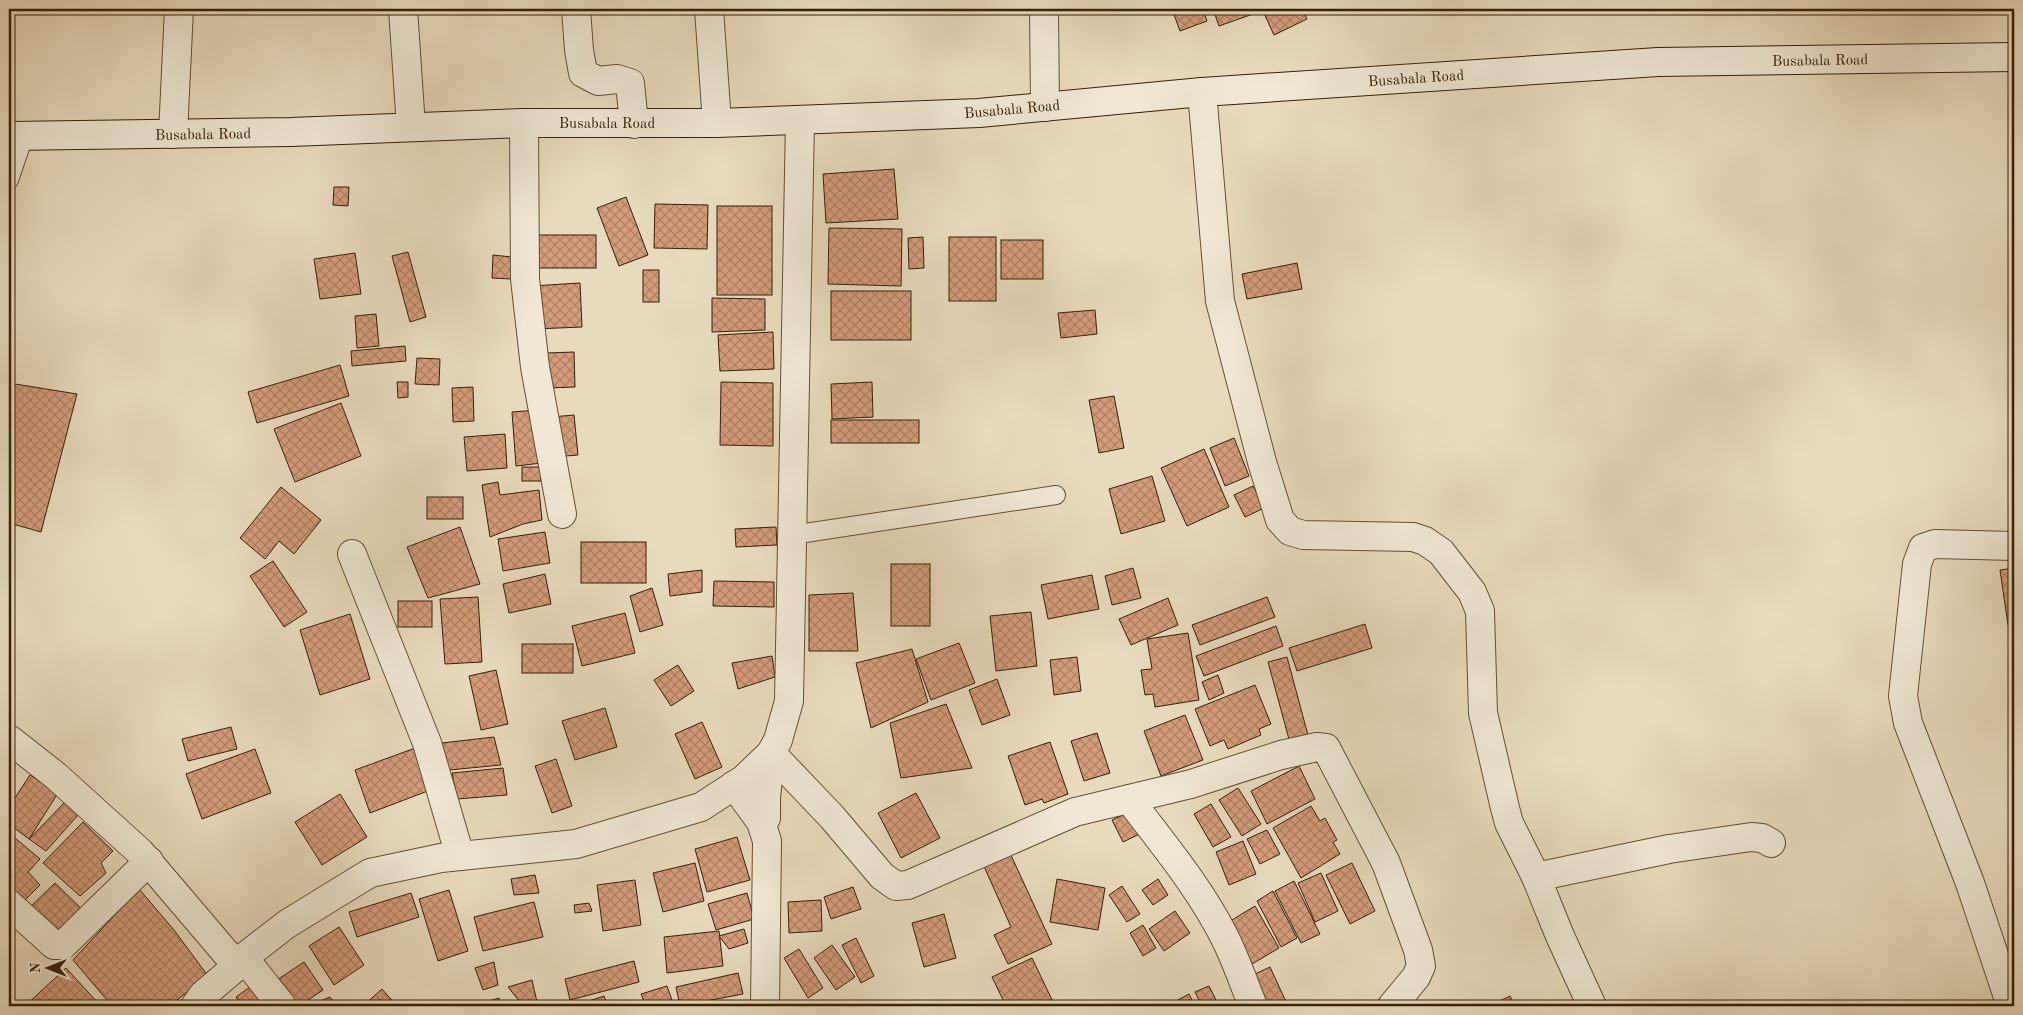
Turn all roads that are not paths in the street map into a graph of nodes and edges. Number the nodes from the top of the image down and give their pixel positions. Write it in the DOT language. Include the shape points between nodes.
graph roads {
  1 [pos="179,9"];
  2 [pos="403,9"];
  3 [pos="576,9"];
  4 [pos="709,9"];
  5 [pos="1044,9"];
  6 [pos="2014,57"];
  7 [pos="1202,92"];
  8 [pos="1045,107"];
  9 [pos="800,120"];
  10 [pos="524,123"];
  11 [pos="717,123"];
  12 [pos="634,124"];
  13 [pos="411,128"];
  14 [pos="173,134"];
  15 [pos="16,136"];
  16 [pos="9,180"];
  17 [pos="1056,495"];
  18 [pos="562,514"];
  19 [pos="792,535"];
  20 [pos="2014,546"];
  21 [pos="352,554"];
  22 [pos="9,739"];
  23 [pos="771,753"];
  24 [pos="734,785"];
  25 [pos="1129,799"];
  26 [pos="766,818"];
  27 [pos="1772,842"];
  28 [pos="460,856"];
  29 [pos="149,861"];
  30 [pos="1536,877"];
  31 [pos="9,904"];
  32 [pos="240,962"];
  33 [pos="195,1006"];
  34 [pos="282,1006"];
  35 [pos="765,1006"];
  36 [pos="1253,1006"];
  37 [pos="1392,1006"];
  38 [pos="1592,1006"];
  39 [pos="2011,1006"];
  1 -- 14 [label="street"];
  2 -- 13 [label="street"];
  3 -- 12 [label="street" via="583,73 598,81 617,79 630,83"];
  4 -- 11 [label="street"];
  5 -- 8 [label="street"];
  6 -- 7 [label="street, Busabala Road" via="1658,62"];
  7 -- 8 [label="street, Busabala Road"];
  7 -- 30 [label="street" via="1220,301 1280,520 1290,530 1303,535 1413,537 1425,541 1440,552 1472,592 1480,611 1482,713 1509,823"];
  8 -- 9 [label="street, Busabala Road"];
  9 -- 11 [label="street, Busabala Road"];
  9 -- 19 [label="street"];
  10 -- 12 [label="street, Busabala Road"];
  10 -- 13 [label="street, Busabala Road"];
  10 -- 18 [label="street" via="525,279 535,368"];
  11 -- 12 [label="street, Busabala Road"];
  13 -- 14 [label="street, Busabala Road"];
  14 -- 15 [label="street, Busabala Road"];
  15 -- 16 [label="lane"];
  17 -- 19 [label="lane"];
  19 -- 23 [label="street" via="789,701"];
  20 -- 39 [label="street" via="1935,544 1923,548 1917,564 1903,696 1908,723 1970,883"];
  21 -- 28 [label="street" via="427,743"];
  22 -- 29 [label="street" via="56,776"];
  23 -- 24 [label="street"];
  23 -- 25 [label="street" via="832,816 882,876 896,886 908,885 1075,812"];
  23 -- 26 [label="street"];
  24 -- 28 [label="street" via="701,807 576,844"];
  24 -- 35 [label="street" via="761,822 767,842"];
  25 -- 36 [label="street" via="1210,911 1226,940"];
  25 -- 37 [label="street" via="1191,784 1281,755 1326,748 1386,863 1418,950 1421,966 1416,977"];
  27 -- 30 [label="street" via="1751,837 1669,849"];
  28 -- 32 [label="street" via="370,873 287,924"];
  29 -- 31 [label="street" via="63,946 54,945"];
  29 -- 32 [label="street"];
  30 -- 38 [label="street"];
  32 -- 33 [label="street"];
  32 -- 34 [label="street" via="252,968"];
}
